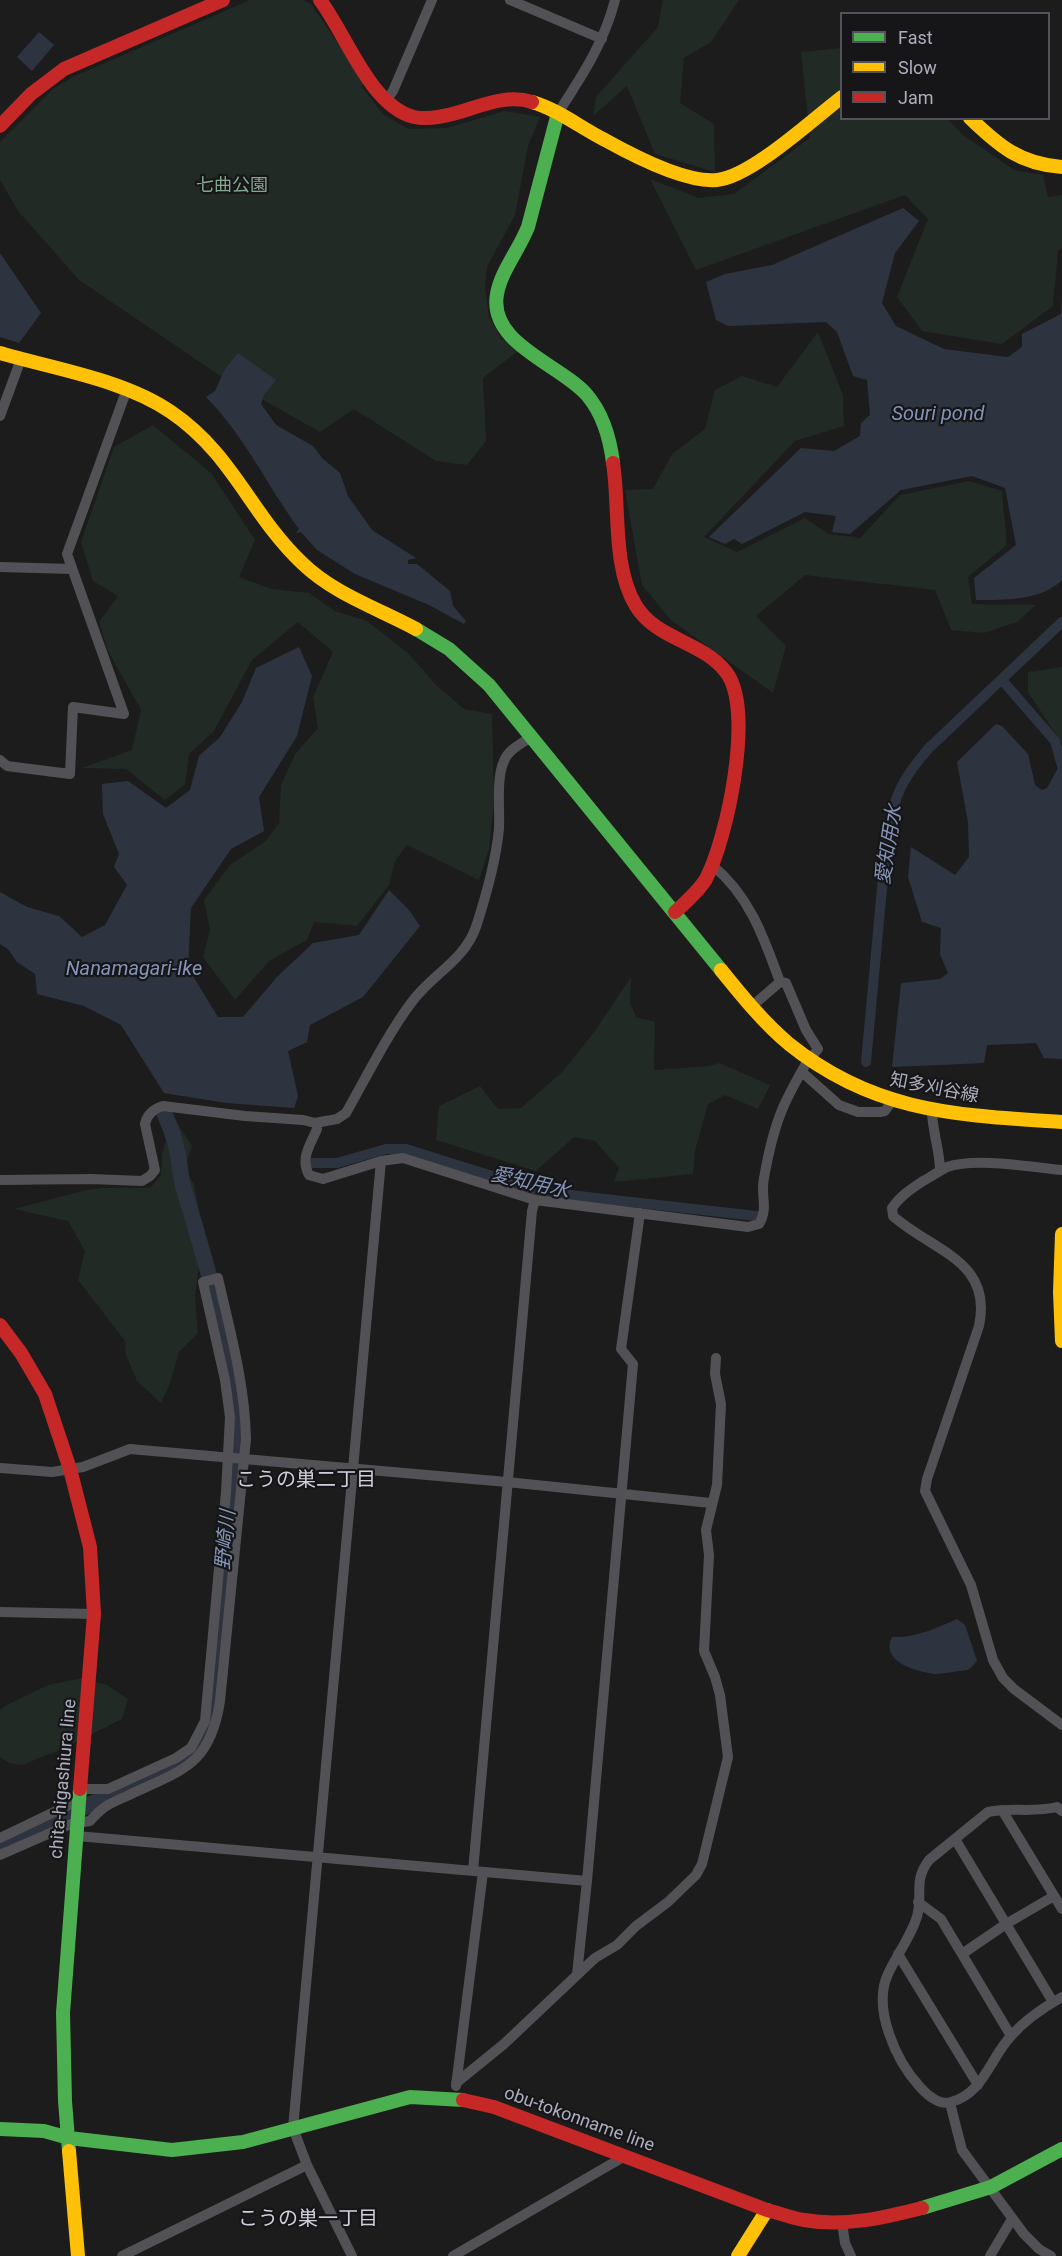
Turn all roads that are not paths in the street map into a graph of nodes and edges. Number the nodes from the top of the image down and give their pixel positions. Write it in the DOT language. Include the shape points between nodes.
graph roads {
  1 [pos="223,0"];
  2 [pos="320,0"];
  3 [pos="432,0"];
  4 [pos="510,0"];
  5 [pos="615,0"];
  6 [pos="602,39"];
  7 [pos="840,98"];
  8 [pos="386,101"];
  9 [pos="558,113"];
  10 [pos="972,120"];
  11 [pos="0,126"];
  12 [pos="1062,167"];
  13 [pos="0,353"];
  14 [pos="21,359"];
  15 [pos="127,389"];
  16 [pos="0,416"];
  17 [pos="0,567"];
  18 [pos="72,569"];
  19 [pos="531,737"];
  20 [pos="0,760"];
  21 [pos="712,865"];
  22 [pos="675,912"];
  23 [pos="780,982"];
  24 [pos="751,1007"];
  25 [pos="808,1062"];
  26 [pos="892,1101"];
  27 [pos="932,1110"];
  28 [pos="1062,1122"];
  29 [pos="317,1129"];
  30 [pos="381,1161"];
  31 [pos="1062,1170"];
  32 [pos="940,1171"];
  33 [pos="0,1180"];
  34 [pos="535,1200"];
  35 [pos="640,1213"];
  36 [pos="1062,1234"];
  37 [pos="0,1325"];
  38 [pos="1062,1341"];
  39 [pos="716,1358"];
  40 [pos="228,1458"];
  41 [pos="242,1460"];
  42 [pos="0,1468"];
  43 [pos="70,1469"];
  44 [pos="353,1469"];
  45 [pos="507,1482"];
  46 [pos="621,1493"];
  47 [pos="711,1503"];
  48 [pos="0,1612"];
  49 [pos="94,1614"];
  50 [pos="1062,1725"];
  51 [pos="1002,1810"];
  52 [pos="79,1811"];
  53 [pos="1062,1811"];
  54 [pos="0,1838"];
  55 [pos="955,1839"];
  56 [pos="0,1855"];
  57 [pos="318,1856"];
  58 [pos="478,1871"];
  59 [pos="587,1881"];
  60 [pos="1054,1896"];
  61 [pos="918,1902"];
  62 [pos="1062,1909"];
  63 [pos="1006,1924"];
  64 [pos="898,1954"];
  65 [pos="962,1954"];
  66 [pos="577,1974"];
  67 [pos="1058,2000"];
  68 [pos="1011,2036"];
  69 [pos="456,2083"];
  70 [pos="978,2085"];
  71 [pos="456,2098"];
  72 [pos="950,2103"];
  73 [pos="292,2128"];
  74 [pos="0,2129"];
  75 [pos="69,2138"];
  76 [pos="1062,2149"];
  77 [pos="625,2156"];
  78 [pos="307,2164"];
  79 [pos="991,2187"];
  80 [pos="767,2210"];
  81 [pos="1012,2219"];
  82 [pos="842,2223"];
  83 [pos="78,2256"];
  84 [pos="122,2256"];
  85 [pos="352,2256"];
  86 [pos="453,2256"];
  87 [pos="738,2256"];
  88 [pos="851,2256"];
  89 [pos="990,2256"];
  90 [pos="1051,2256"];
  1 -- 11 [label="street" via="64,69 31,94"];
  2 -- 8 [label="street"];
  3 -- 8 [label="street"];
  4 -- 6 [label="street"];
  5 -- 6 [label="street"];
  6 -- 9 [label="street"];
  7 -- 9 [label="street" via="743,170 706,181 609,143"];
  8 -- 9 [label="street" via="401,111 434,118 508,99 531,101"];
  9 -- 21 [label="street" via="528,227 498,287 497,312 511,337 581,389 602,420 613,460 625,577 637,608 667,635 718,663 735,688 738,736 733,787"];
  10 -- 12 [label="street" via="1014,156 1031,163"];
  13 -- 14 [label="street, 知多刈谷線"];
  14 -- 15 [label="street, 知多刈谷線"];
  14 -- 16 [label="street"];
  15 -- 18 [label="street" via="67,554"];
  15 -- 19 [label="street, 知多刈谷線" via="171,412 210,444 277,536 314,574 365,605 422,631 468,663"];
  17 -- 18 [label="street"];
  18 -- 20 [label="street" via="124,714 73,707 70,774 7,766"];
  19 -- 22 [label="street, 知多刈谷線"];
  19 -- 33 [label="street" via="504,758 501,768 499,831 472,937 453,962 412,1001 346,1113 315,1123 163,1106 146,1119 155,1170 142,1181"];
  21 -- 22 [label="street" via="700,889"];
  21 -- 23 [label="street" via="741,894 752,912"];
  22 -- 24 [label="street, 知多刈谷線"];
  23 -- 24 [label="street"];
  23 -- 25 [label="street" via="786,983 818,1049"];
  24 -- 25 [label="street, 知多刈谷線"];
  25 -- 26 [label="street, 知多刈谷線" via="852,1086"];
  25 -- 26 [label="street" via="830,1098 848,1110 885,1111"];
  25 -- 35 [label="street" via="774,1133 763,1182 766,1207 759,1224 748,1227"];
  26 -- 27 [label="street, 知多刈谷線"];
  27 -- 28 [label="street, 知多刈谷線"];
  27 -- 32 [label="street"];
  29 -- 30 [label="street" via="306,1154 304,1166 309,1175 323,1179"];
  30 -- 34 [label="street" via="413,1160"];
  30 -- 44 [label="street"];
  31 -- 32 [label="street" via="975,1163"];
  32 -- 50 [label="street" via="897,1200 893,1216 967,1270 980,1291 982,1313 925,1491 971,1585 993,1660 1003,1678"];
  34 -- 35 [label="street"];
  34 -- 45 [label="street"];
  35 -- 46 [label="street" via="621,1349 633,1364"];
  36 -- 38 [label="street"];
  37 -- 43 [label="street, chita-higashiura line" via="45,1394"];
  39 -- 47 [label="street" via="721,1404 717,1485"];
  40 -- 41 [label="street"];
  40 -- 41 [label="street" via="228,1400 203,1282 218,1278 244,1399 246,1439"];
  40 -- 43 [label="street" via="130,1449"];
  40 -- 52 [label="street" via="205,1721 191,1748 108,1789"];
  41 -- 44 [label="street"];
  41 -- 52 [label="street" via="220,1701 208,1743 179,1773 102,1808 90,1821"];
  42 -- 43 [label="street" via="52,1472"];
  43 -- 49 [label="street, chita-higashiura line" via="90,1547"];
  44 -- 45 [label="street"];
  44 -- 57 [label="street"];
  45 -- 46 [label="street"];
  45 -- 58 [label="street"];
  46 -- 47 [label="street"];
  46 -- 59 [label="street"];
  47 -- 66 [label="street" via="706,1530 710,1555 704,1651 720,1695 728,1757 702,1864 668,1902"];
  48 -- 49 [label="street"];
  49 -- 52 [label="street, chita-higashiura line"];
  51 -- 53 [label="street"];
  51 -- 55 [label="street" via="988,1812"];
  51 -- 60 [label="street"];
  52 -- 54 [label="street"];
  52 -- 56 [label="street"];
  52 -- 57 [label="street"];
  52 -- 75 [label="street, chita-higashiura line" via="63,2013"];
  55 -- 61 [label="street" via="922,1870"];
  55 -- 63 [label="street"];
  57 -- 58 [label="street"];
  57 -- 73 [label="street"];
  58 -- 59 [label="street"];
  58 -- 69 [label="street"];
  59 -- 66 [label="street"];
  60 -- 62 [label="street"];
  60 -- 63 [label="street"];
  61 -- 64 [label="street" via="918,1913"];
  61 -- 65 [label="street" via="941,1919"];
  63 -- 65 [label="street"];
  63 -- 67 [label="street"];
  64 -- 70 [label="street"];
  64 -- 72 [label="street" via="882,1995 895,2051 921,2088 936,2100"];
  65 -- 68 [label="street"];
  66 -- 69 [label="street" via="504,2044"];
  67 -- 68 [label="street"];
  68 -- 70 [label="street"];
  69 -- 71 [label="street"];
  70 -- 72 [label="street"];
  71 -- 73 [label="street, obu-tokonname line" via="410,2097"];
  71 -- 77 [label="street, obu-tokonname line" via="494,2107"];
  72 -- 79 [label="street" via="962,2150"];
  73 -- 75 [label="street, obu-tokonname line" via="243,2142 172,2150"];
  73 -- 78 [label="street"];
  74 -- 75 [label="street, obu-tokonname line" via="44,2131"];
  75 -- 83 [label="street, chita-higashiura line"];
  76 -- 79 [label="street, obu-tokonname line"];
  77 -- 80 [label="street, obu-tokonname line"];
  77 -- 86 [label="street"];
  78 -- 84 [label="street"];
  78 -- 85 [label="street"];
  79 -- 81 [label="street"];
  79 -- 82 [label="street, obu-tokonname line" via="901,2215"];
  80 -- 82 [label="street, obu-tokonname line" via="804,2220"];
  80 -- 87 [label="street"];
  81 -- 89 [label="street"];
  81 -- 90 [label="street"];
  82 -- 88 [label="street" via="844,2243"];
}
